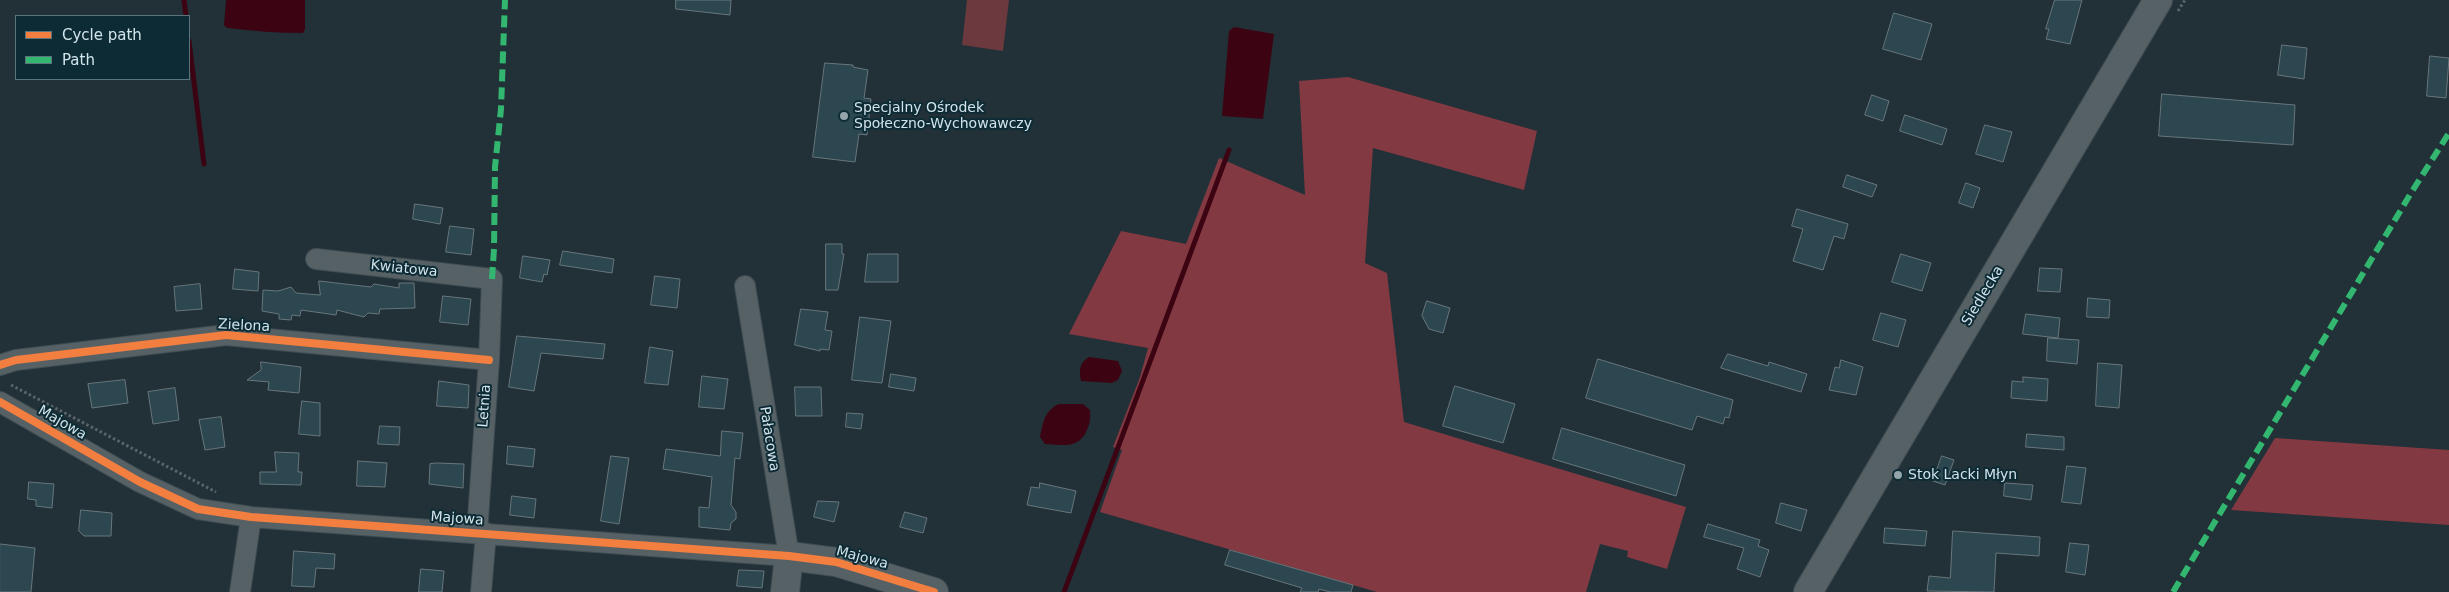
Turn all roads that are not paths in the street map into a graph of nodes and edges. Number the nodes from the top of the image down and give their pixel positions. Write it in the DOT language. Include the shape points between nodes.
graph roads {
  1 [pos="2158,0"];
  2 [pos="316,259"];
  3 [pos="492,279"];
  4 [pos="746,286"];
  5 [pos="489,360"];
  6 [pos="2,373"];
  7 [pos="0,402"];
  8 [pos="251,517"];
  9 [pos="481,533"];
  10 [pos="789,556"];
  11 [pos="240,592"];
  12 [pos="481,592"];
  13 [pos="786,592"];
  14 [pos="934,592"];
  15 [pos="1808,592"];
  1 -- 15 [label="main road, Siedlecka"];
  2 -- 3 [label="street, Kwiatowa"];
  3 -- 5 [label="street, Letnia"];
  4 -- 10 [label="street, Pałacowa"];
  5 -- 6 [label="street, Zielona" via="226,335 16,360"];
  5 -- 9 [label="street, Letnia"];
  7 -- 8 [label="street, Majowa" via="140,482 198,509"];
  8 -- 9 [label="street, Majowa"];
  8 -- 11 [label="street"];
  9 -- 10 [label="street, Majowa"];
  9 -- 12 [label="street, Letnia"];
  10 -- 13 [label="main road, Pałacowa"];
  10 -- 14 [label="main road, Majowa" via="836,562"];
}
